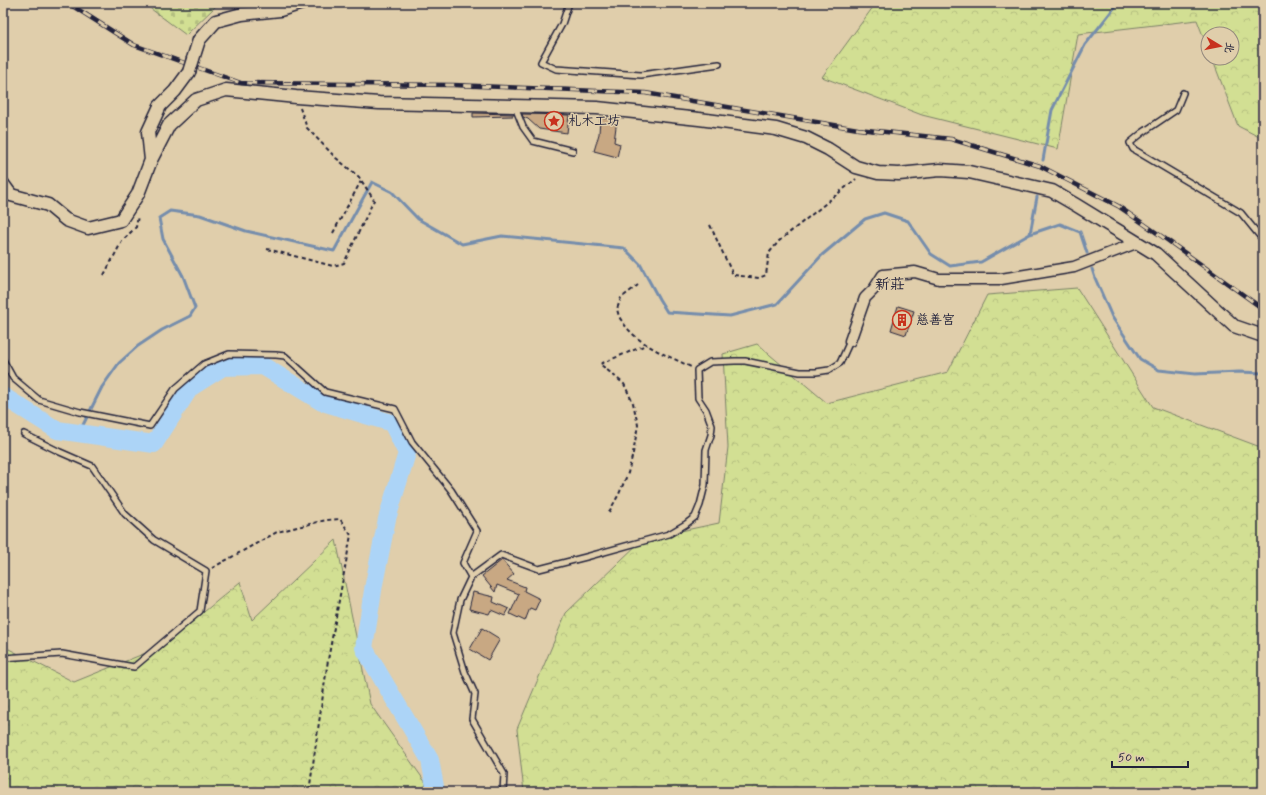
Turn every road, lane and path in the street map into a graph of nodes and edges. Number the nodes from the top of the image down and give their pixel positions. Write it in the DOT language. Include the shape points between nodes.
graph roads {
  1 [pos="302,3"];
  2 [pos="569,3"];
  3 [pos="719,64"];
  4 [pos="1182,94"];
  5 [pos="296,97"];
  6 [pos="514,106"];
  7 [pos="574,151"];
  8 [pos="150,160"];
  9 [pos="867,170"];
  10 [pos="361,180"];
  11 [pos="3,184"];
  12 [pos="710,225"];
  13 [pos="333,233"];
  14 [pos="1263,240"];
  15 [pos="1136,243"];
  16 [pos="267,249"];
  17 [pos="638,285"];
  18 [pos="1263,336"];
  19 [pos="850,341"];
  20 [pos="646,345"];
  21 [pos="3,360"];
  22 [pos="697,370"];
  23 [pos="24,434"];
  24 [pos="609,512"];
  25 [pos="206,571"];
  26 [pos="471,577"];
  27 [pos="3,658"];
  28 [pos="308,792"];
  29 [pos="503,792"];
  1 -- 8 [label="street, bridge" via="280,10 242,14 216,21 199,40 189,72 175,92 160,106 148,132"];
  2 -- 3 [label="lane" via="562,24 541,62 556,69 641,75"];
  4 -- 14 [label="lane" via="1176,110 1130,143 1133,149 1241,213"];
  5 -- 6 [label="street" via="379,103"];
  5 -- 8 [label="street" via="226,90 196,100 169,124"];
  5 -- 10 [label="path" via="307,128"];
  6 -- 7 [label="lane" via="523,127 533,141"];
  6 -- 9 [label="street" via="597,108 776,130 806,138 856,167"];
  8 -- 11 [label="street" via="138,194 121,220 88,228 66,220 48,206 11,195"];
  9 -- 12 [label="path" via="779,241 769,253 766,275 759,278 733,275"];
  9 -- 15 [label="street" via="898,174 940,170 969,172 1052,191"];
  10 -- 13 [label="path"];
  10 -- 16 [label="path" via="374,200 344,264 333,266"];
  15 -- 18 [label="street" via="1156,254 1234,326"];
  15 -- 19 [label="street" via="1074,267 1001,279 940,279 915,272 883,275 865,298"];
  17 -- 20 [label="path" via="621,298 617,309 621,321"];
  19 -- 22 [label="lane" via="840,363 829,370 800,372 745,361 710,362"];
  20 -- 22 [label="path"];
  20 -- 24 [label="path" via="600,364 624,384 633,402 638,425 628,473"];
  21 -- 26 [label="lane" via="13,378 40,400 80,412 150,426 175,389 204,364 230,354 285,356 325,392 394,409 412,442 451,490 477,531 463,563"];
  22 -- 26 [label="lane" via="698,398 712,426 706,450 705,485 695,517 669,534 539,569 501,555"];
  23 -- 25 [label="lane" via="92,466 124,514 154,540"];
  25 -- 27 [label="lane" via="200,611 134,667 62,654"];
  25 -- 28 [label="path" via="277,532 340,519 351,535 328,660"];
  26 -- 29 [label="lane" via="460,600 453,633 475,694 472,720 504,774"];
}
